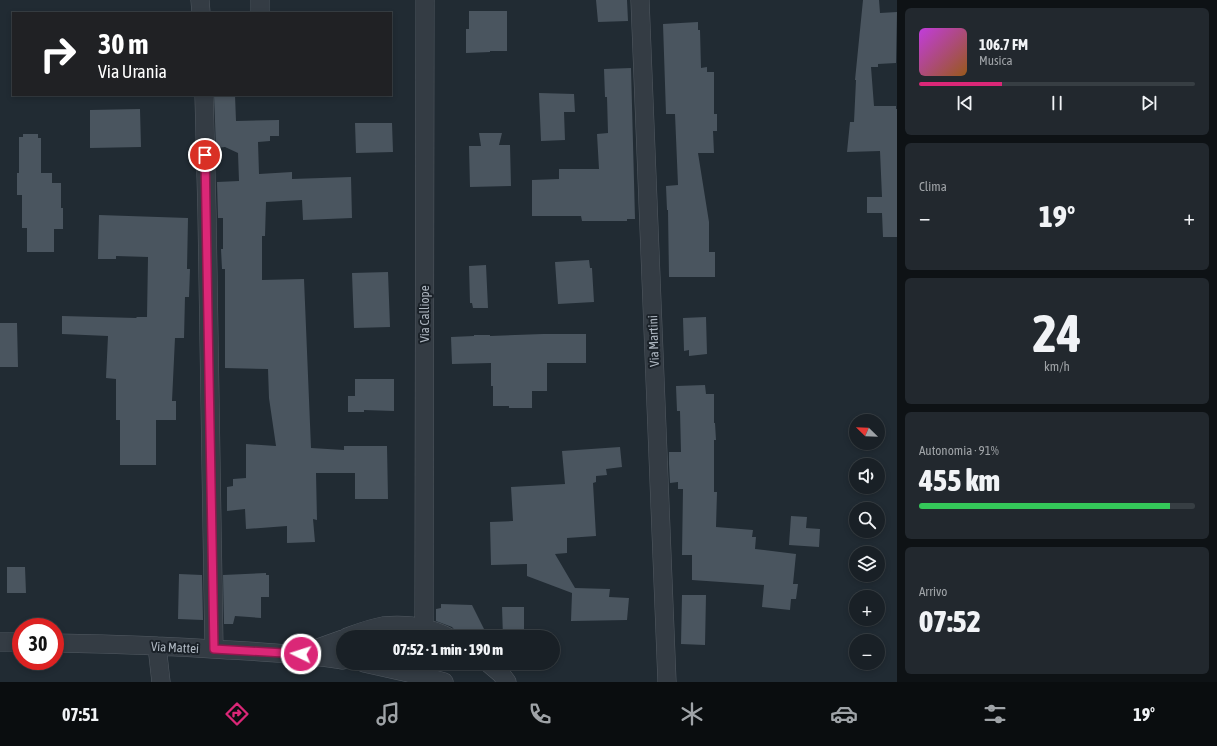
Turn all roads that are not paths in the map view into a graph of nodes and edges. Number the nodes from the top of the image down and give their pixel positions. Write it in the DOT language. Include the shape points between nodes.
graph roads {
  1 [pos="200,0"];
  2 [pos="260,0"];
  3 [pos="425,0"];
  4 [pos="640,0"];
  5 [pos="201,12"];
  6 [pos="260,12"];
  7 [pos="204,96"];
  8 [pos="424,629"];
  9 [pos="370,630"];
  10 [pos="428,630"];
  11 [pos="336,641"];
  12 [pos="0,642"];
  13 [pos="12,642"];
  14 [pos="64,643"];
  15 [pos="157,646"];
  16 [pos="214,649"];
  17 [pos="301,654"];
  18 [pos="336,659"];
  19 [pos="396,670"];
  20 [pos="496,670"];
  21 [pos="161,682"];
  22 [pos="444,682"];
  23 [pos="506,682"];
  24 [pos="667,682"];
  1 -- 5 [label="street"];
  2 -- 6 [label="street"];
  3 -- 8 [label="street, Via Calliope"];
  4 -- 24 [label="street, Via Martini"];
  7 -- 16 [label="street"];
  8 -- 9 [label="street" via="383,626"];
  8 -- 10 [label="street"];
  11 -- 17 [label="street"];
  12 -- 13 [label="street"];
  14 -- 15 [label="street, Via Mattei"];
  15 -- 16 [label="street, Via Mattei"];
  15 -- 21 [label="street"];
  16 -- 17 [label="street, Via Mattei"];
  17 -- 18 [label="street, Via Mattei"];
  19 -- 22 [label="street"];
  20 -- 23 [label="street"];
}
